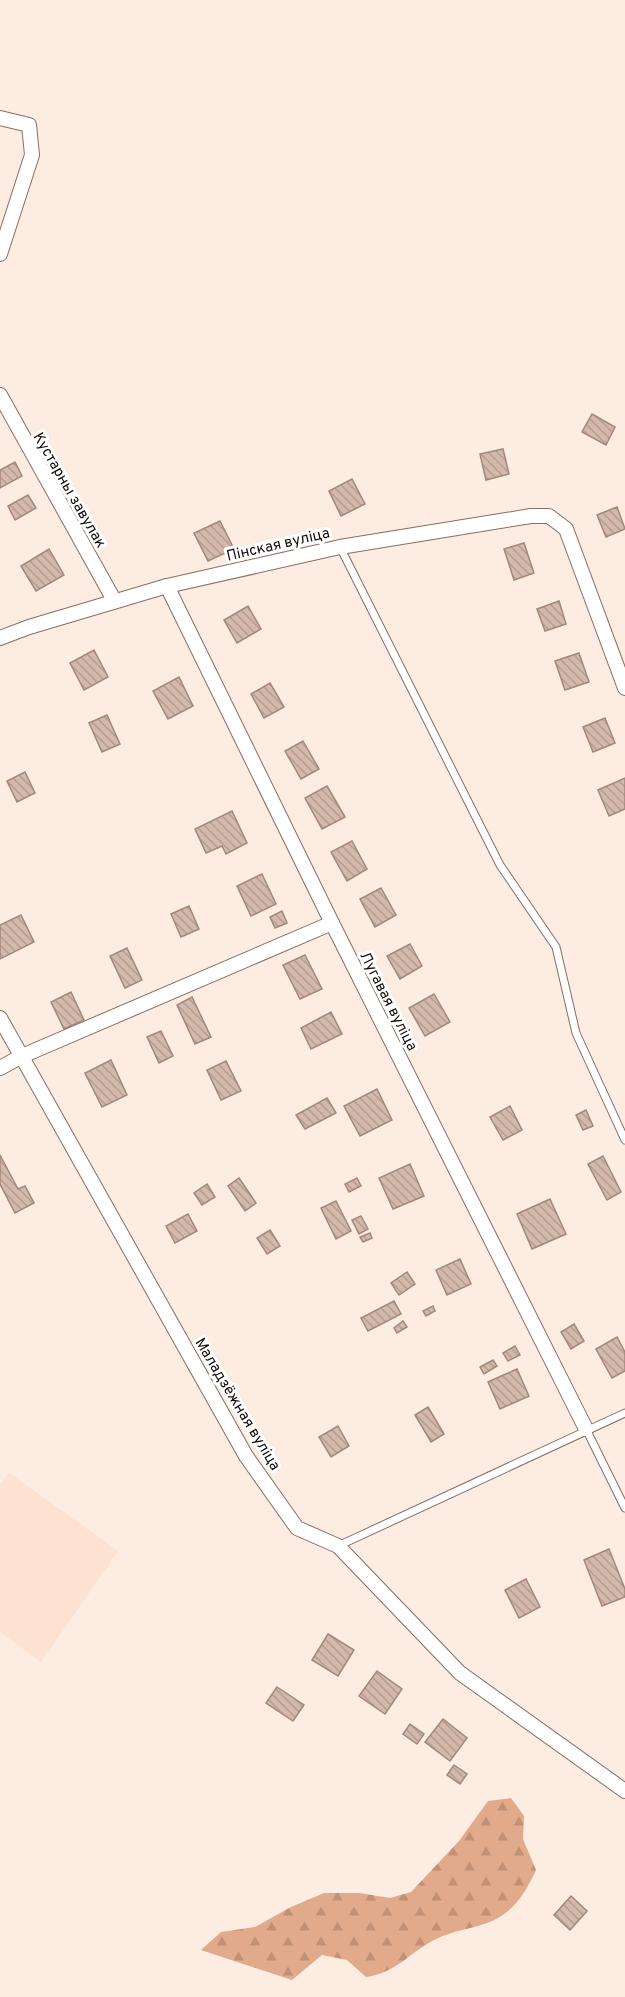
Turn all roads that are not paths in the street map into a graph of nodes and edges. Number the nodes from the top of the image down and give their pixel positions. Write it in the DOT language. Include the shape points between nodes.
graph roads {
  1 [pos="0,118"];
  2 [pos="0,254"];
  3 [pos="0,395"];
  4 [pos="340,547"];
  5 [pos="166,586"];
  6 [pos="114,600"];
  7 [pos="0,638"];
  8 [pos="625,688"];
  9 [pos="332,923"];
  10 [pos="0,1018"];
  11 [pos="22,1056"];
  12 [pos="0,1068"];
  13 [pos="625,1140"];
  14 [pos="625,1413"];
  15 [pos="586,1429"];
  16 [pos="625,1508"];
  17 [pos="338,1546"];
  18 [pos="625,1791"];
  1 -- 2 [label="street" via="29,125 32,155"];
  3 -- 6 [label="street, Кустарны завулак"];
  4 -- 5 [label="street, Пінская вуліца"];
  4 -- 8 [label="street, Пінская вуліца" via="549,516 566,529"];
  4 -- 13 [label="lane" via="501,865 556,947 576,1033"];
  5 -- 6 [label="street, Пінская вуліца"];
  5 -- 9 [label="street, Лугавая вуліца"];
  6 -- 7 [label="street, Пінская вуліца"];
  9 -- 11 [label="street"];
  9 -- 15 [label="street, Лугавая вуліца"];
  10 -- 11 [label="street, Маладзёжная вуліца"];
  11 -- 12 [label="street"];
  11 -- 17 [label="street, Маладзёжная вуліца" via="246,1456 297,1528"];
  14 -- 15 [label="lane"];
  15 -- 16 [label="lane"];
  15 -- 17 [label="lane"];
  17 -- 18 [label="street, Маладзёжная вуліца" via="460,1673"];
}
